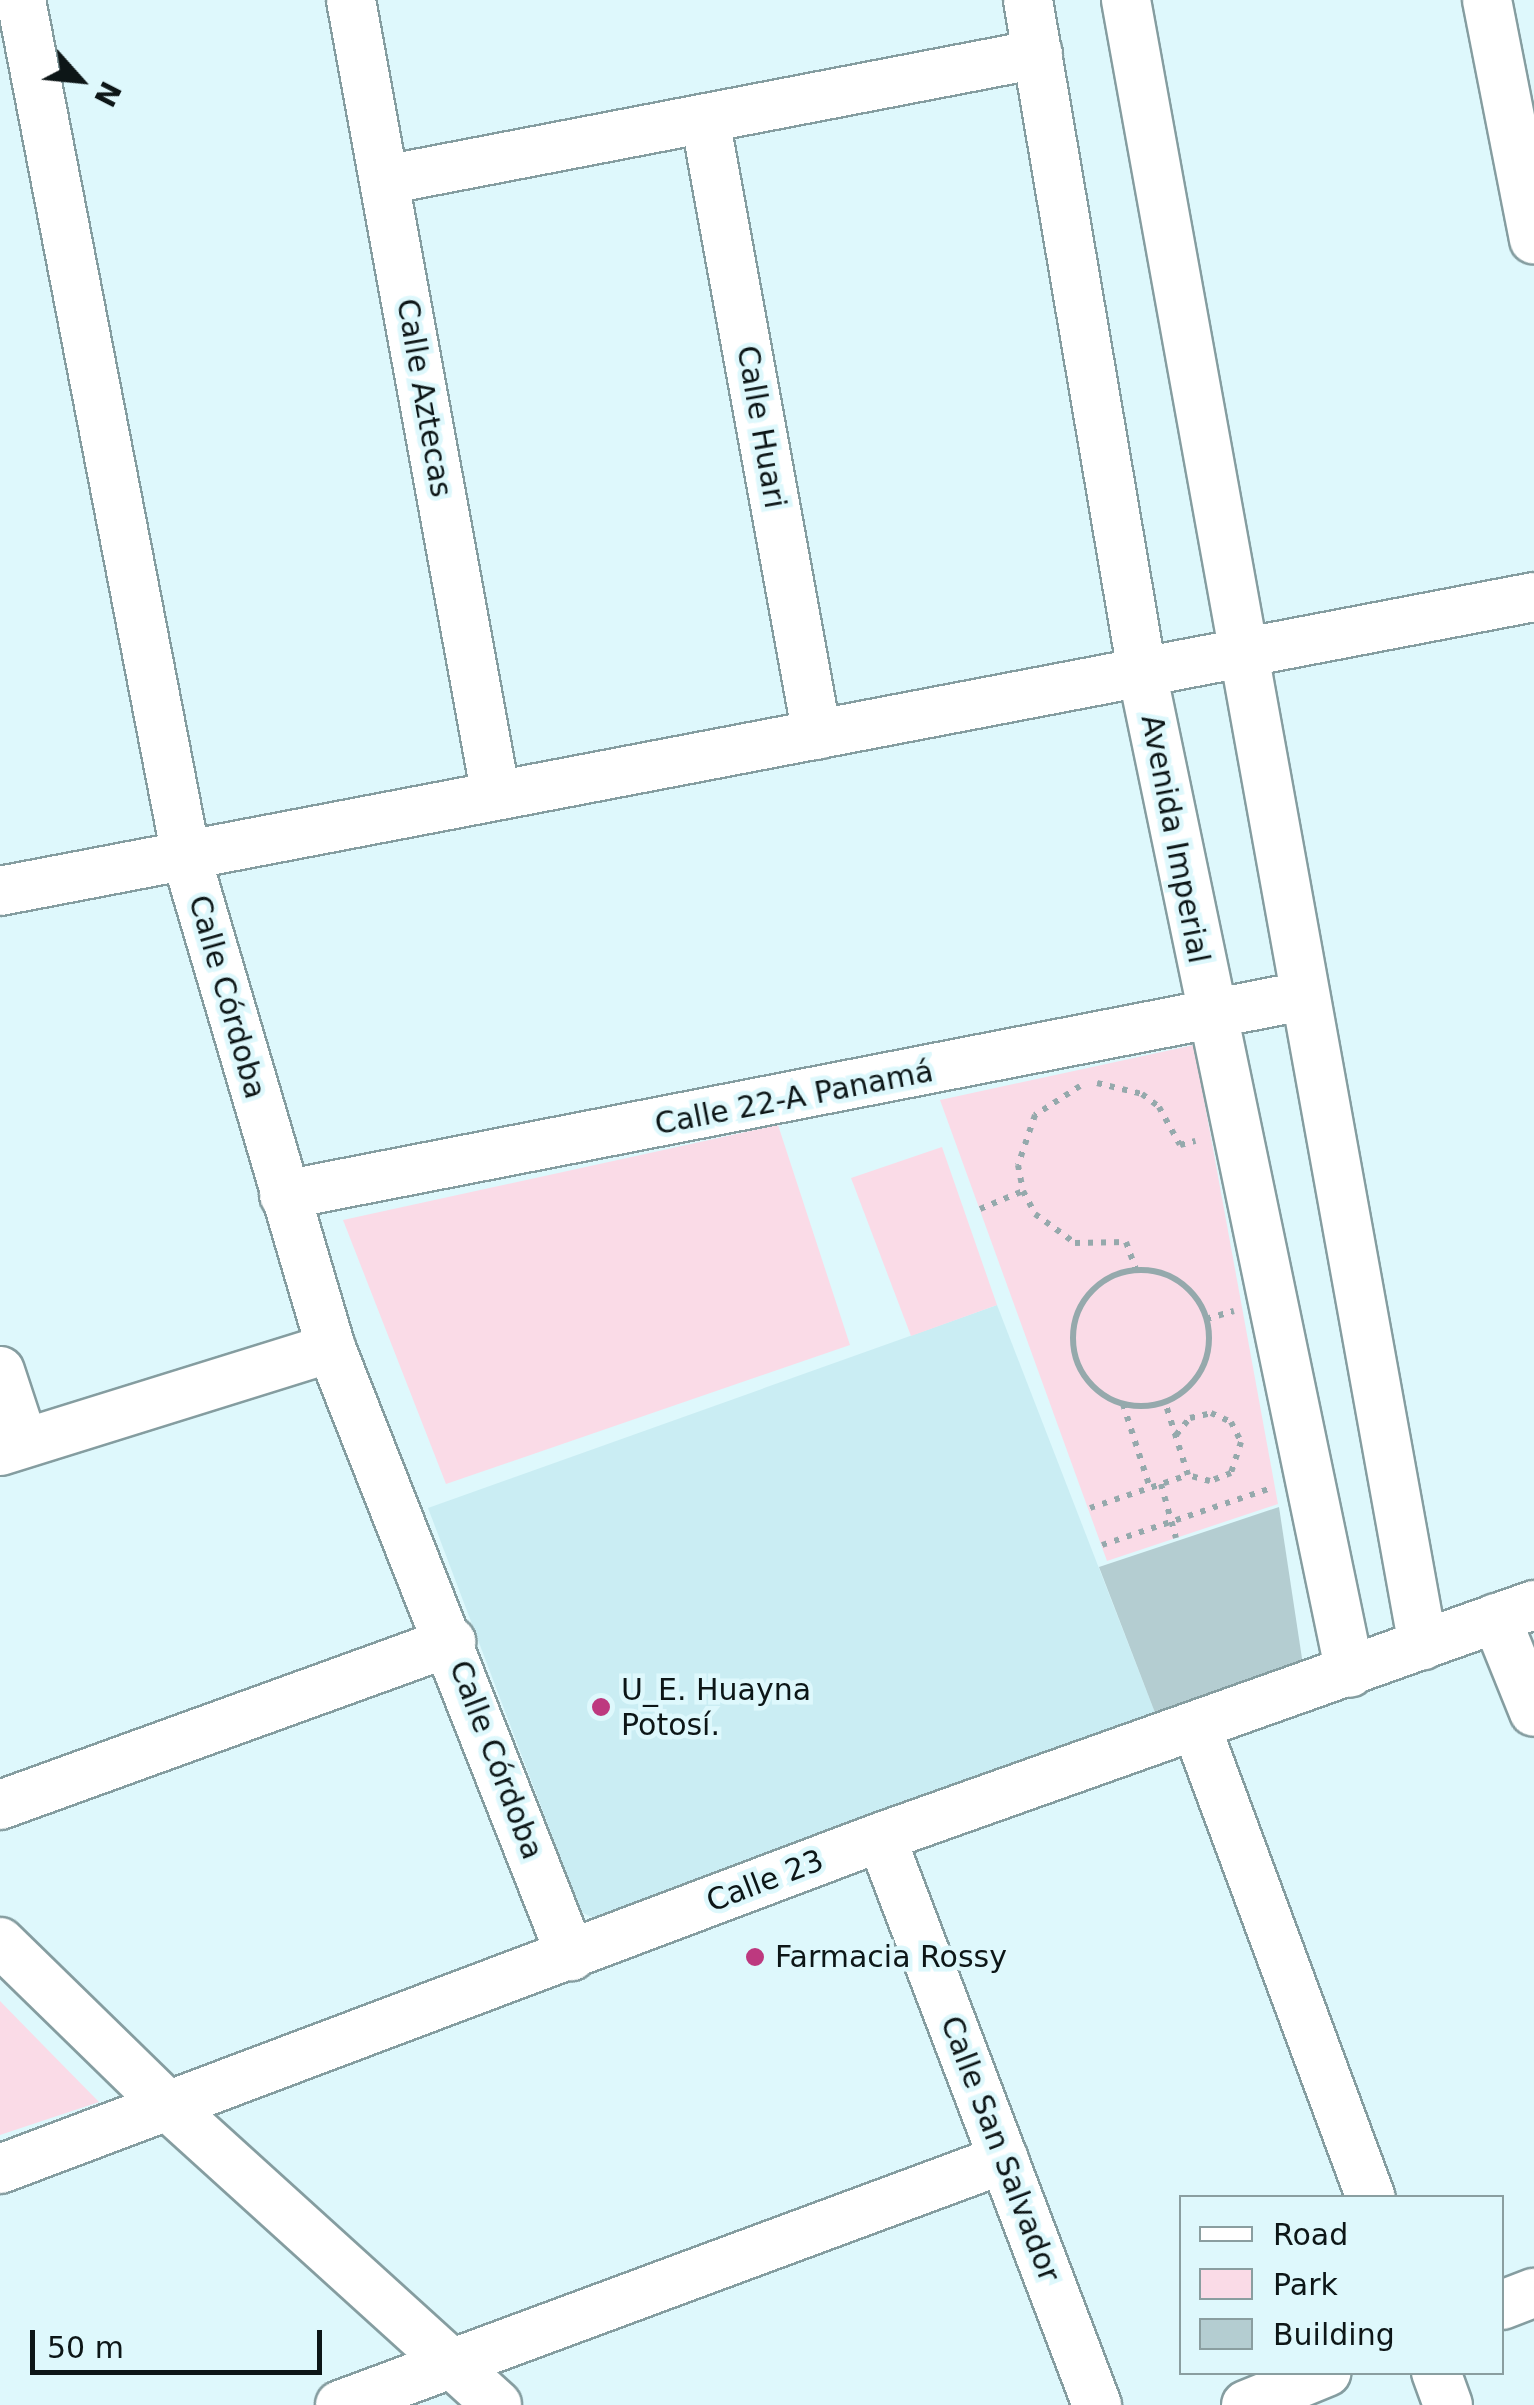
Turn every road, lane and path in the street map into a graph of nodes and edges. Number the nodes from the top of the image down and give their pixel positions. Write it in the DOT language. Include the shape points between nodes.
graph roads {
  1 [pos="21,0"];
  2 [pos="351,0"];
  3 [pos="1028,0"];
  4 [pos="1126,0"];
  5 [pos="1487,0"];
  6 [pos="1038,54"];
  7 [pos="706,119"];
  8 [pos="385,180"];
  9 [pos="1534,239"];
  10 [pos="1534,597"];
  11 [pos="1242,654"];
  12 [pos="1142,672"];
  13 [pos="817,735"];
  14 [pos="496,796"];
  15 [pos="186,856"];
  16 [pos="0,891"];
  17 [pos="1302,996"];
  18 [pos="1210,1018"];
  19 [pos="1180,1145"];
  20 [pos="1023,1191"];
  21 [pos="284,1195"];
  22 [pos="980,1209"];
  23 [pos="1136,1269"];
  24 [pos="331,1348"];
  25 [pos="0,1371"];
  26 [pos="1165,1402"];
  27 [pos="1123,1404"];
  28 [pos="1176,1436"];
  29 [pos="12,1446"];
  30 [pos="1188,1475"];
  31 [pos="1308,1475"];
  32 [pos="1161,1484"];
  33 [pos="1150,1488"];
  34 [pos="1090,1508"];
  35 [pos="1172,1521"];
  36 [pos="1176,1538"];
  37 [pos="1102,1545"];
  38 [pos="1515,1612"];
  39 [pos="450,1642"];
  40 [pos="1423,1645"];
  41 [pos="1350,1673"];
  42 [pos="1534,1712"];
  43 [pos="1196,1728"];
  44 [pos="0,1806"];
  45 [pos="881,1837"];
  46 [pos="0,1942"];
  47 [pos="571,1956"];
  48 [pos="172,2109"];
  49 [pos="1004,2159"];
  50 [pos="0,2169"];
  51 [pos="1370,2195"];
  52 [pos="1534,2293"];
  53 [pos="1504,2304"];
  54 [pos="456,2364"];
  55 [pos="1320,2375"];
  56 [pos="1437,2375"];
  57 [pos="340,2405"];
  58 [pos="497,2405"];
  59 [pos="1097,2405"];
  60 [pos="1246,2405"];
  61 [pos="1448,2405"];
  1 -- 15 [label="street, Calle Córdoba"];
  2 -- 8 [label="street, Calle Aztecas"];
  3 -- 6 [label="street, Avenida Imperial"];
  4 -- 11 [label="street"];
  5 -- 9 [label="street"];
  6 -- 7 [label="street"];
  6 -- 12 [label="street, Avenida Imperial"];
  7 -- 8 [label="street"];
  7 -- 13 [label="street, Calle Huari"];
  8 -- 14 [label="street, Calle Aztecas"];
  10 -- 11 [label="street"];
  11 -- 12 [label="street"];
  11 -- 17 [label="street"];
  12 -- 13 [label="street"];
  12 -- 18 [label="street, Avenida Imperial"];
  13 -- 14 [label="street"];
  14 -- 15 [label="street"];
  15 -- 16 [label="street"];
  15 -- 21 [label="street, Calle Córdoba"];
  17 -- 18 [label="street, Calle 22-A Panamá"];
  17 -- 40 [label="street"];
  18 -- 21 [label="street, Calle 22-A Panamá"];
  18 -- 31 [label="street, Avenida Imperial"];
  19 -- 20 [label="path" via="1166,1116 1142,1094 1111,1084 1078,1086 1035,1115 1018,1165"];
  20 -- 22 [label="path"];
  20 -- 23 [label="path" via="1034,1214 1076,1243 1126,1242"];
  21 -- 24 [label="street, Calle Córdoba"];
  23 -- 26 [label="path" via="1180,1282 1206,1318 1206,1359 1197,1377"];
  23 -- 27 [label="path" via="1097,1285 1074,1321 1072,1342 1088,1382"];
  24 -- 29 [label="street"];
  24 -- 39 [label="street, Calle Córdoba"];
  25 -- 29 [label="street"];
  26 -- 27 [label="path"];
  26 -- 28 [label="path"];
  27 -- 33 [label="path"];
  28 -- 30 [label="path"];
  28 -- 30 [label="path" via="1200,1414 1222,1416 1238,1431 1241,1453 1230,1473 1210,1481"];
  30 -- 32 [label="path"];
  31 -- 35 [label="path"];
  31 -- 41 [label="street, Avenida Imperial"];
  32 -- 33 [label="path"];
  32 -- 35 [label="path"];
  33 -- 34 [label="path"];
  35 -- 36 [label="path"];
  35 -- 37 [label="path"];
  38 -- 40 [label="street, Calle 23"];
  38 -- 42 [label="street"];
  39 -- 44 [label="street"];
  39 -- 47 [label="street, Calle Córdoba"];
  40 -- 41 [label="street, Calle 23"];
  41 -- 43 [label="street, Calle 23"];
  43 -- 45 [label="street, Calle 23"];
  43 -- 51 [label="street"];
  45 -- 47 [label="street, Calle 23"];
  45 -- 49 [label="street, Calle San Salvador"];
  46 -- 48 [label="street"];
  47 -- 48 [label="street, Calle 23"];
  48 -- 50 [label="street, Calle 23"];
  48 -- 54 [label="street"];
  49 -- 54 [label="street"];
  49 -- 59 [label="street, Calle San Salvador"];
  52 -- 53 [label="street"];
  54 -- 57 [label="street"];
  54 -- 58 [label="street"];
  55 -- 60 [label="street"];
  56 -- 61 [label="street"];
}
